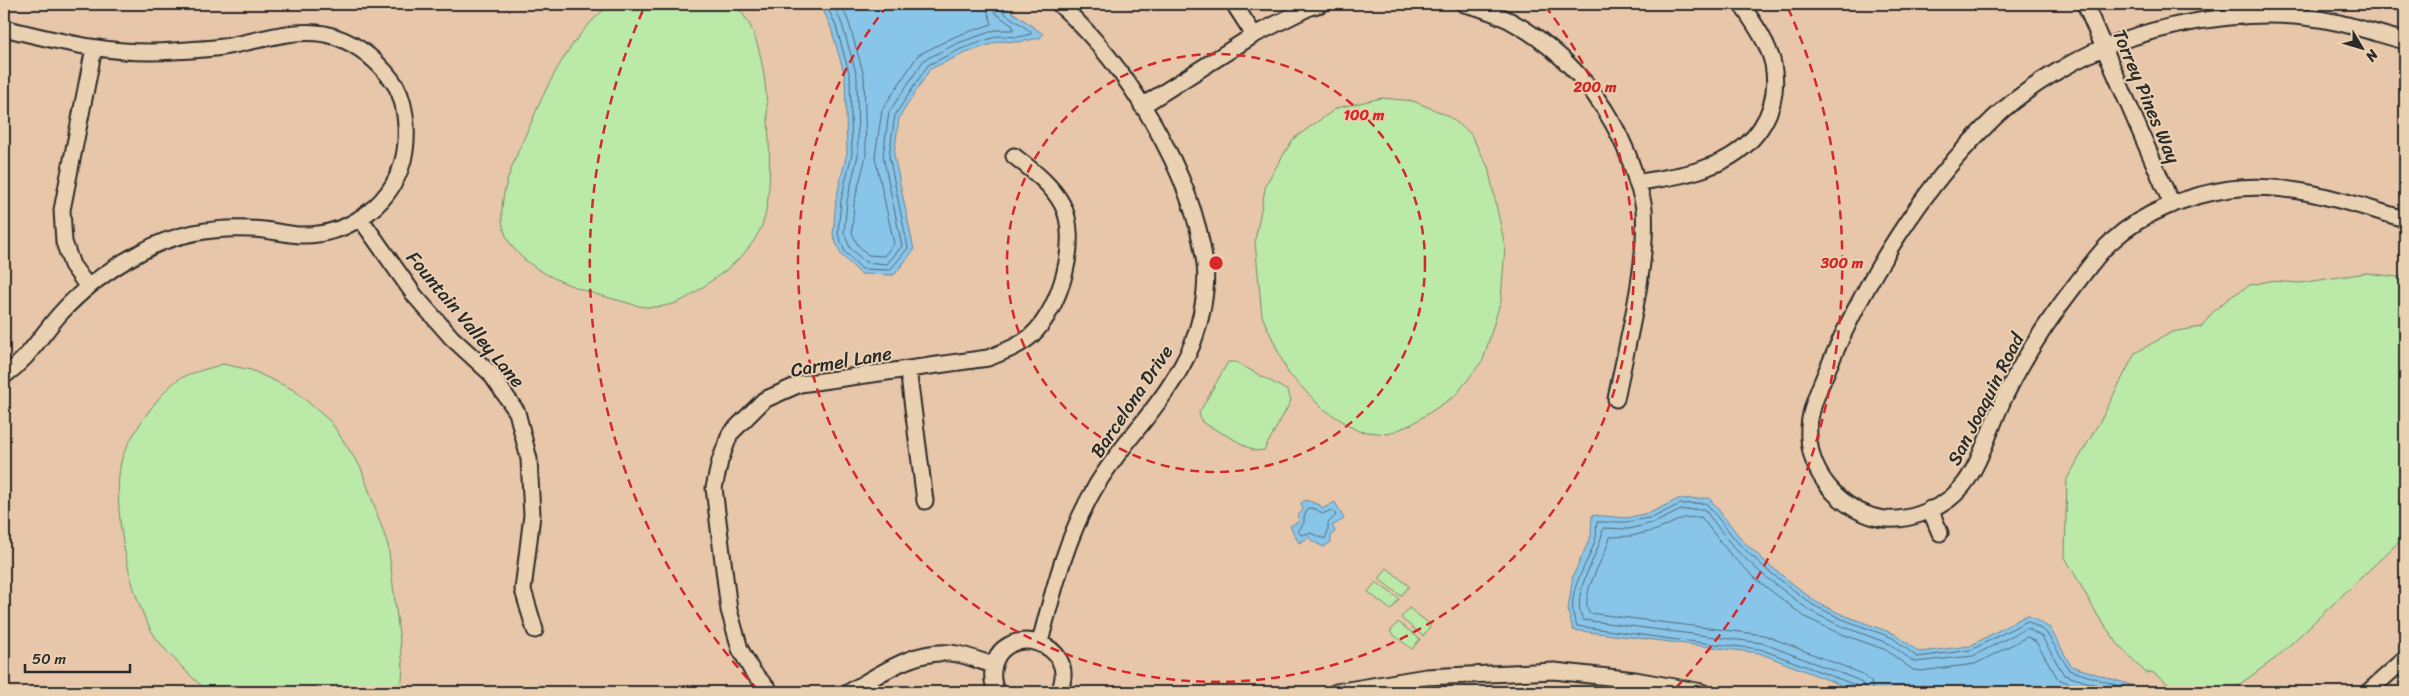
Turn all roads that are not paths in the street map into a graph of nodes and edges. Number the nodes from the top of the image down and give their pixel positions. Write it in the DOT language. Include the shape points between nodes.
graph roads {
  1 [pos="1059,4"];
  2 [pos="1234,4"];
  3 [pos="1321,4"];
  4 [pos="1464,4"];
  5 [pos="1741,4"];
  6 [pos="2085,4"];
  7 [pos="4,28"];
  8 [pos="1254,35"];
  9 [pos="2405,41"];
  10 [pos="94,48"];
  11 [pos="2104,48"];
  12 [pos="1142,106"];
  13 [pos="1014,156"];
  14 [pos="1638,183"];
  15 [pos="2172,205"];
  16 [pos="360,218"];
  17 [pos="2405,219"];
  18 [pos="88,287"];
  19 [pos="908,369"];
  20 [pos="4,376"];
  21 [pos="1616,400"];
  22 [pos="925,501"];
  23 [pos="1930,509"];
  24 [pos="1940,532"];
  25 [pos="535,630"];
  26 [pos="1040,642"];
  27 [pos="2405,659"];
  28 [pos="994,665"];
  29 [pos="770,692"];
  30 [pos="849,692"];
  31 [pos="997,692"];
  32 [pos="1059,692"];
  33 [pos="1336,692"];
  34 [pos="1702,692"];
  35 [pos="2368,692"];
  1 -- 12 [label="street, Barcelona Drive" via="1108,55"];
  2 -- 8 [label="street"];
  3 -- 8 [label="street"];
  4 -- 14 [label="street" via="1514,24 1550,46 1586,82 1612,120"];
  5 -- 14 [label="street" via="1761,34 1772,63 1775,88 1770,112 1757,134 1739,152 1707,168"];
  6 -- 11 [label="street, Torrey Pines Way"];
  7 -- 10 [label="street"];
  8 -- 12 [label="street"];
  9 -- 11 [label="street, San Joaquin Road" via="2332,21 2247,16 2174,26"];
  10 -- 16 [label="street" via="170,52 223,47 303,32 349,41 365,52 397,86 404,108 407,140 403,166 390,188 375,208"];
  10 -- 18 [label="street" via="62,210 72,265"];
  11 -- 15 [label="street, Torrey Pines Way"];
  11 -- 23 [label="street, San Joaquin Road" via="2070,64 1997,115 1937,180 1908,221 1845,328 1813,405 1808,436 1814,464 1830,489 1852,508 1874,518 1912,516"];
  12 -- 26 [label="street, Barcelona Drive" via="1158,130 1178,172 1195,221 1205,265 1200,318 1192,345 1168,389 1096,486 1070,537 1057,572"];
  13 -- 19 [label="street, Carmel Lane" via="1046,183 1062,205 1068,232 1062,286 1032,336 1013,348 988,358"];
  14 -- 21 [label="street" via="1644,208 1641,266"];
  15 -- 17 [label="street, San Joaquin Road" via="2230,189 2257,187 2306,192"];
  15 -- 23 [label="street, San Joaquin Road" via="2141,220 2113,240 2095,259 2027,354 1993,421 1974,468 1960,489"];
  16 -- 18 [label="street" via="329,233 300,235 250,229 210,231 171,238 109,270"];
  16 -- 25 [label="street, Fountain Valley Lane" via="415,296 452,338 490,373 517,412 529,459 532,515 523,590"];
  18 -- 20 [label="street" via="59,315 23,362"];
  19 -- 22 [label="street"];
  19 -- 29 [label="street, Carmel Lane" via="800,384 764,400 730,434 714,488 729,610 740,649 752,671"];
  23 -- 24 [label="street"];
  26 -- 28 [label="street" via="1028,640 1008,646"];
  26 -- 32 [label="street" via="1051,648 1060,662 1063,674"];
  27 -- 35 [label="street"];
  28 -- 30 [label="street" via="956,654 930,654 910,659"];
  28 -- 31 [label="street" via="992,678"];
  33 -- 34 [label="street" via="1426,677 1554,671"];
}
